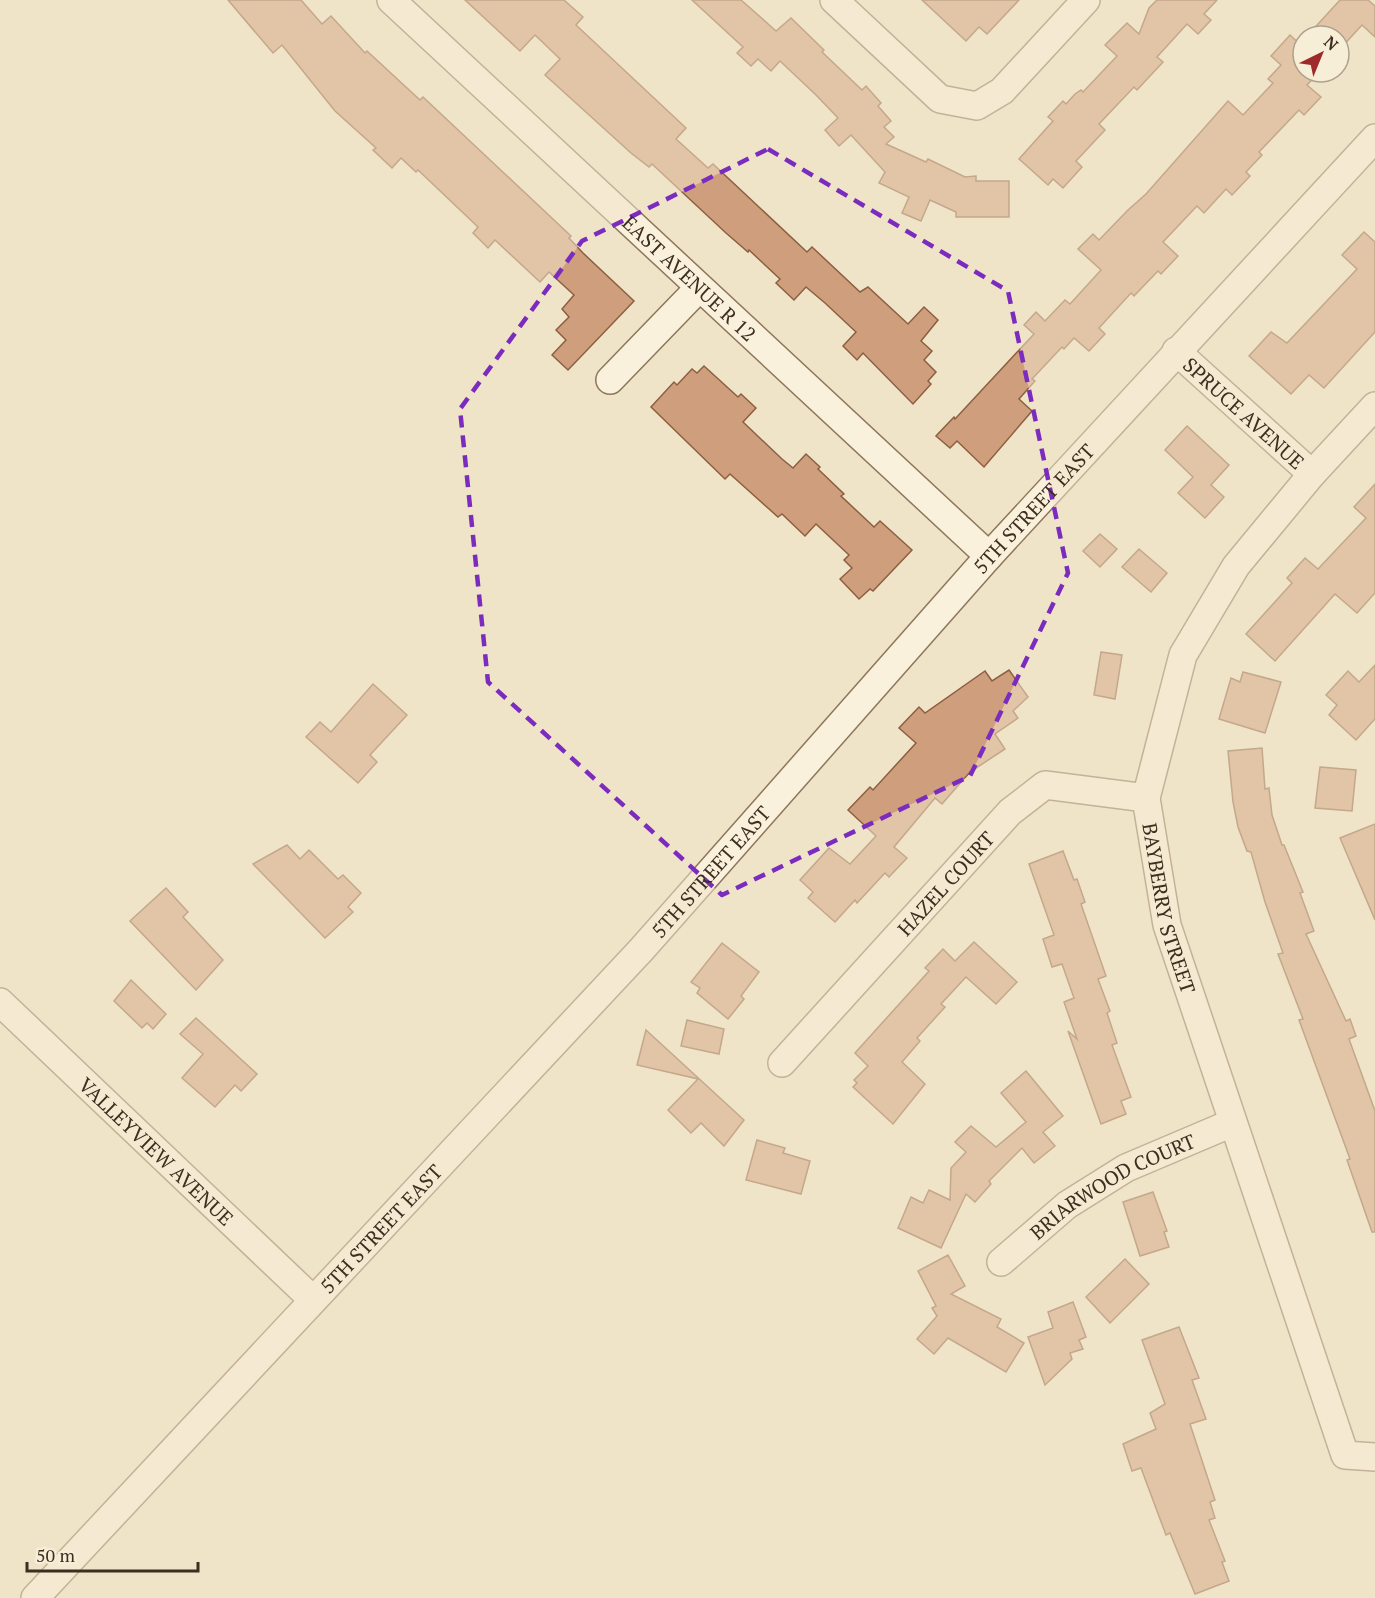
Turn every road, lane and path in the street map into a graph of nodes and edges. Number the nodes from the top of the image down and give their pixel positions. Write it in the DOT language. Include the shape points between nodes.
graph roads {
  1 [pos="391,0"];
  2 [pos="834,0"];
  3 [pos="1086,0"];
  4 [pos="1375,138"];
  5 [pos="698,289"];
  6 [pos="1176,351"];
  7 [pos="610,380"];
  8 [pos="1375,406"];
  9 [pos="1312,474"];
  10 [pos="988,556"];
  11 [pos="1146,798"];
  12 [pos="0,1002"];
  13 [pos="782,1063"];
  14 [pos="1232,1123"];
  15 [pos="1001,1262"];
  16 [pos="312,1299"];
  17 [pos="1375,1457"];
  18 [pos="35,1598"];
  1 -- 5 [label="street, EAST AVENUE R 12"];
  2 -- 3 [label="street" via="940,99 977,106 1002,92"];
  4 -- 6 [label="street, 5TH STREET EAST"];
  5 -- 7 [label="street"];
  5 -- 10 [label="street, EAST AVENUE R 12"];
  6 -- 9 [label="street, SPRUCE AVENUE"];
  6 -- 10 [label="street, 5TH STREET EAST"];
  8 -- 9 [label="street, BAYBERRY STREET"];
  9 -- 11 [label="street, BAYBERRY STREET" via="1236,566 1183,655"];
  10 -- 16 [label="street, 5TH STREET EAST" via="642,949"];
  11 -- 13 [label="street, HAZEL COURT" via="1045,785 1010,812"];
  11 -- 14 [label="street, BAYBERRY STREET" via="1167,925"];
  12 -- 16 [label="street, VALLEYVIEW AVENUE"];
  14 -- 15 [label="street, BRIARWOOD COURT" via="1126,1168 1067,1205"];
  14 -- 17 [label="street, BAYBERRY STREET" via="1345,1455"];
  16 -- 18 [label="street, 5TH STREET EAST"];
}
